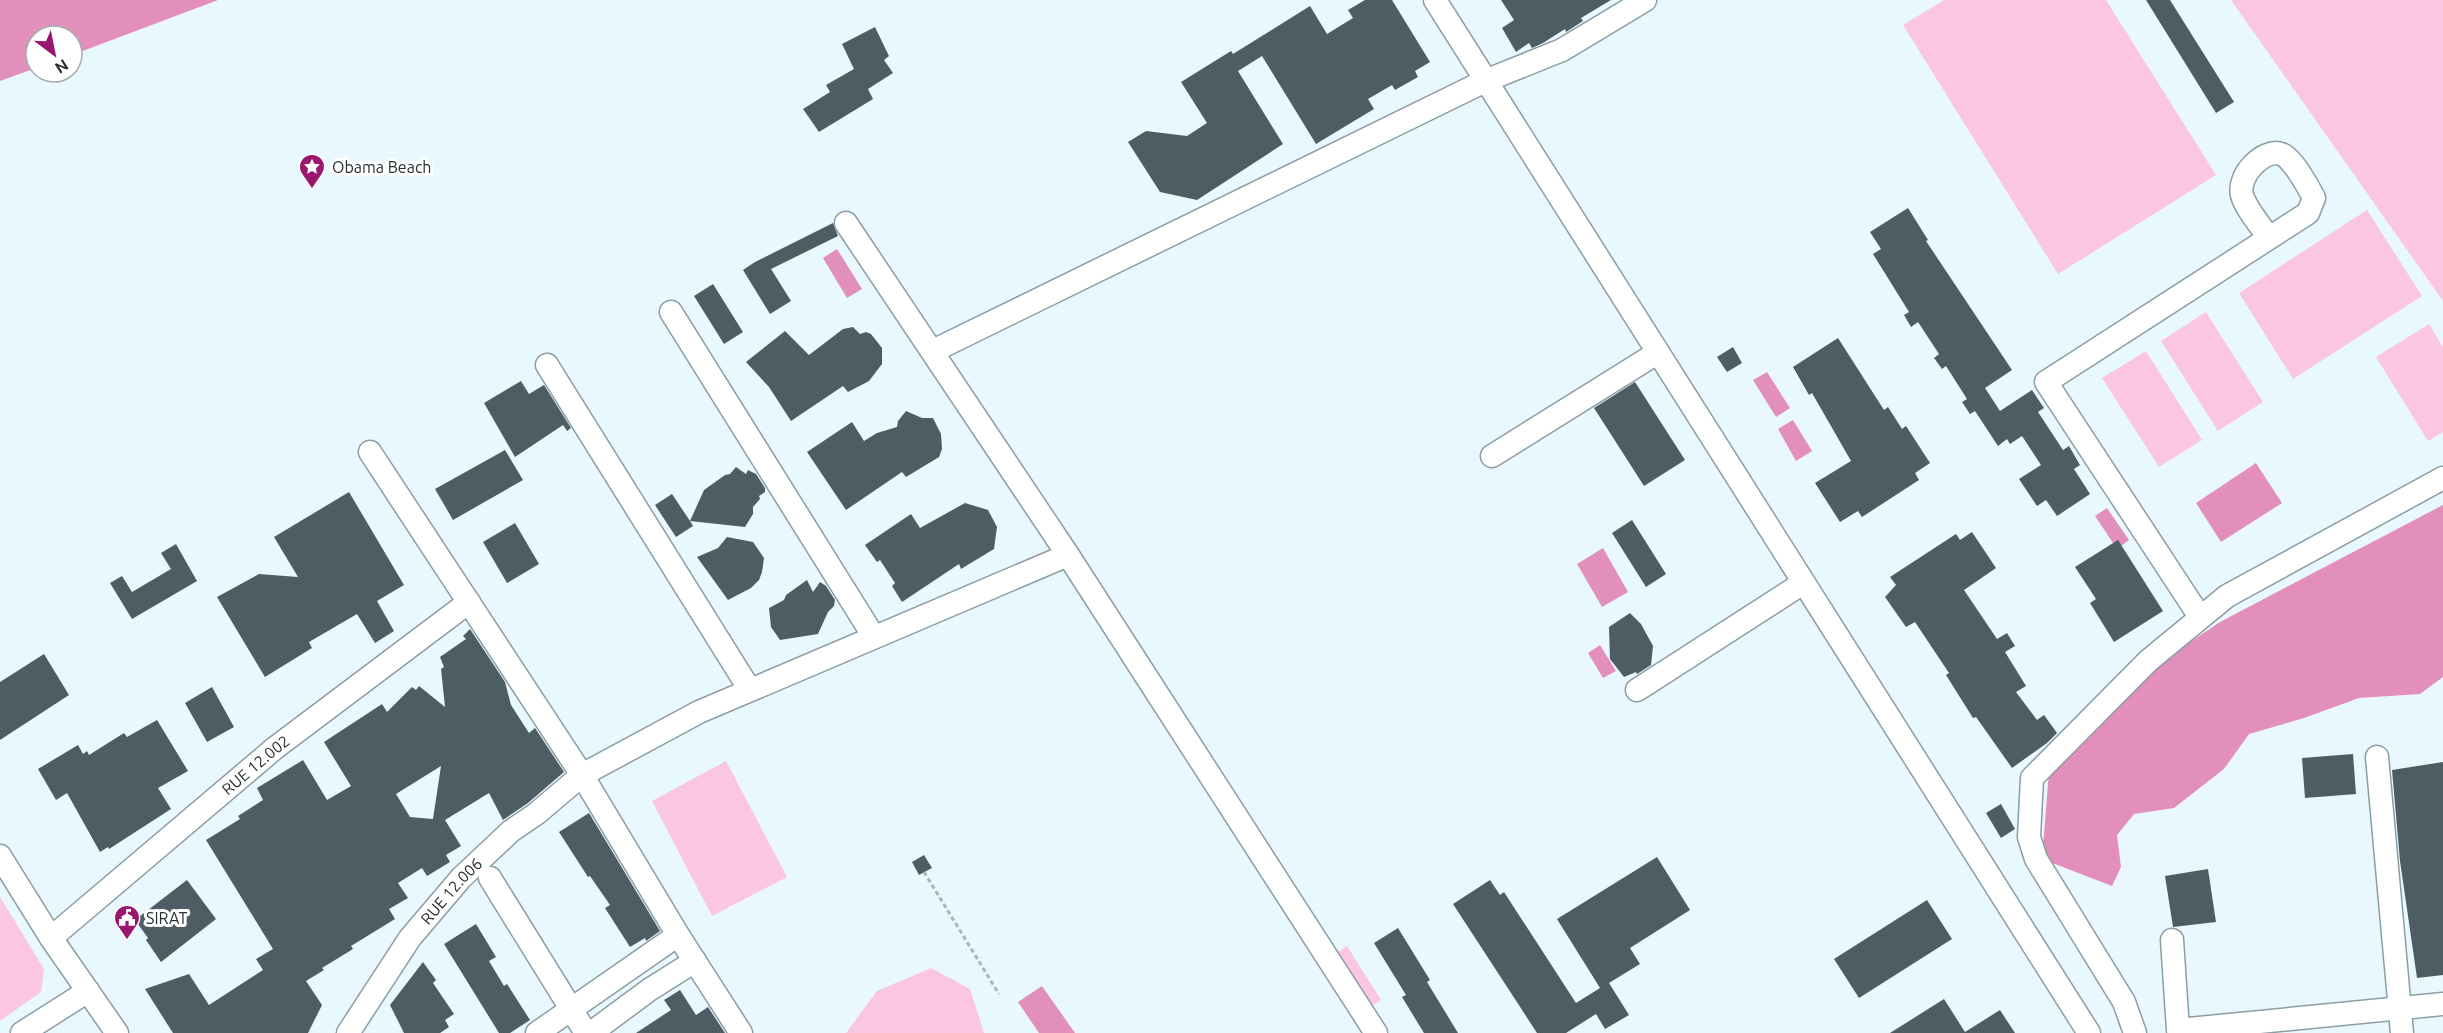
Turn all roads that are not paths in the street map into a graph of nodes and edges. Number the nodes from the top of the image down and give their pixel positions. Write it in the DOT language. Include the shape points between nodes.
graph roads {
  1 [pos="1435,0"];
  2 [pos="1645,0"];
  3 [pos="1485,81"];
  4 [pos="846,223"];
  5 [pos="2269,238"];
  6 [pos="671,312"];
  7 [pos="933,351"];
  8 [pos="1657,352"];
  9 [pos="547,365"];
  10 [pos="370,452"];
  11 [pos="1492,456"];
  12 [pos="2443,478"];
  13 [pos="1068,555"];
  14 [pos="1803,583"];
  15 [pos="469,602"];
  16 [pos="2200,617"];
  17 [pos="874,637"];
  18 [pos="750,690"];
  19 [pos="1637,690"];
  20 [pos="2378,757"];
  21 [pos="582,776"];
  22 [pos="0,856"];
  23 [pos="490,878"];
  24 [pos="678,935"];
  25 [pos="51,938"];
  26 [pos="2172,940"];
  27 [pos="695,961"];
  28 [pos="88,991"];
  29 [pos="2443,1004"];
  30 [pos="2401,1008"];
  31 [pos="571,1009"];
  32 [pos="22,1033"];
  33 [pos="117,1033"];
  34 [pos="348,1033"];
  35 [pos="537,1033"];
  36 [pos="586,1033"];
  37 [pos="591,1033"];
  38 [pos="741,1033"];
  39 [pos="1376,1033"];
  40 [pos="2089,1033"];
  41 [pos="2135,1033"];
  42 [pos="2402,1033"];
  1 -- 3 [label="street"];
  2 -- 3 [label="street" via="1562,50"];
  3 -- 7 [label="street"];
  3 -- 8 [label="street"];
  4 -- 7 [label="street"];
  5 -- 16 [label="street" via="2046,382"];
  6 -- 17 [label="street"];
  7 -- 13 [label="street"];
  8 -- 11 [label="street"];
  8 -- 14 [label="street"];
  9 -- 18 [label="street"];
  10 -- 15 [label="street"];
  12 -- 16 [label="street" via="2227,596"];
  13 -- 17 [label="street, RUE 12.006"];
  13 -- 39 [label="street"];
  14 -- 19 [label="street"];
  14 -- 40 [label="street"];
  15 -- 21 [label="street"];
  15 -- 25 [label="street, RUE 12.002" via="275,748"];
  16 -- 41 [label="street" via="2148,661 2032,778 2029,837 2036,859 2124,1002"];
  17 -- 18 [label="street, RUE 12.006"];
  18 -- 21 [label="street, RUE 12.006" via="699,712"];
  20 -- 30 [label="street"];
  21 -- 24 [label="street"];
  21 -- 34 [label="street, RUE 12.006" via="511,831 461,878 410,938"];
  22 -- 25 [label="street"];
  23 -- 31 [label="street"];
  24 -- 27 [label="street"];
  24 -- 31 [label="street"];
  25 -- 28 [label="street"];
  26 -- 30 [label="street" via="2178,1030"];
  27 -- 37 [label="street"];
  27 -- 38 [label="street"];
  28 -- 32 [label="street"];
  28 -- 33 [label="street"];
  29 -- 30 [label="street"];
  30 -- 42 [label="street"];
  31 -- 35 [label="street"];
  31 -- 36 [label="street"];
}
